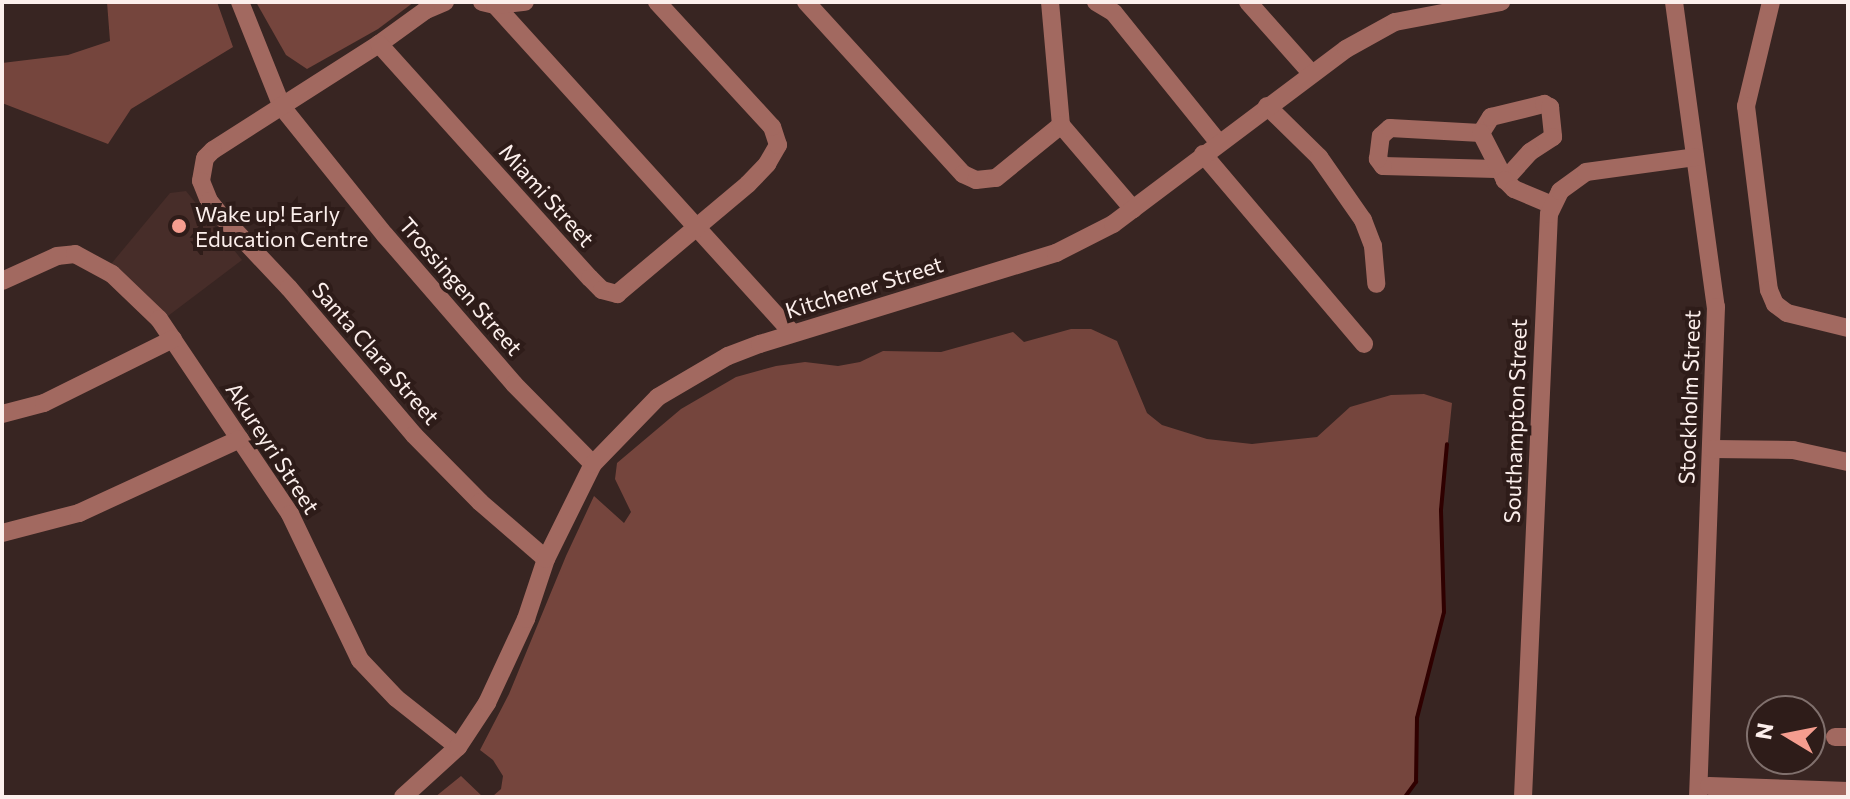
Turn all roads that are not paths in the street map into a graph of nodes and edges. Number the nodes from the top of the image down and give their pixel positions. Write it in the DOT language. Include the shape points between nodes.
graph roads {
  1 [pos="240,2"];
  2 [pos="445,2"];
  3 [pos="525,2"];
  4 [pos="657,2"];
  5 [pos="806,2"];
  6 [pos="1050,2"];
  7 [pos="1096,2"];
  8 [pos="1248,2"];
  9 [pos="1392,2"];
  10 [pos="1501,2"];
  11 [pos="1674,2"];
  12 [pos="1771,2"];
  13 [pos="488,4"];
  14 [pos="1395,22"];
  15 [pos="379,44"];
  16 [pos="1311,73"];
  17 [pos="1267,106"];
  18 [pos="282,107"];
  19 [pos="1061,125"];
  20 [pos="1481,133"];
  21 [pos="1218,142"];
  22 [pos="1203,154"];
  23 [pos="1695,157"];
  24 [pos="1501,174"];
  25 [pos="1552,205"];
  26 [pos="1133,209"];
  27 [pos="694,228"];
  28 [pos="2,281"];
  29 [pos="1376,284"];
  30 [pos="1848,328"];
  31 [pos="792,333"];
  32 [pos="173,339"];
  33 [pos="1364,344"];
  34 [pos="2,414"];
  35 [pos="240,439"];
  36 [pos="1712,449"];
  37 [pos="1848,462"];
  38 [pos="593,464"];
  39 [pos="2,533"];
  40 [pos="546,559"];
  41 [pos="458,747"];
  42 [pos="1848,791"];
  43 [pos="1704,792"];
  44 [pos="403,797"];
  45 [pos="1523,797"];
  1 -- 18 [label="street, Trossingen Street"];
  2 -- 15 [label="street, Santa Clara Street"];
  3 -- 13 [label="street"];
  4 -- 27 [label="street" via="772,127 777,139 777,150 759,173"];
  5 -- 19 [label="street" via="963,174 976,180 996,178"];
  6 -- 19 [label="street"];
  7 -- 21 [label="street" via="1114,13"];
  8 -- 16 [label="street"];
  9 -- 14 [label="street"];
  10 -- 14 [label="street, Kitchener Street"];
  11 -- 23 [label="street, Stockholm Street"];
  12 -- 30 [label="street" via="1746,106 1769,290 1787,313"];
  13 -- 27 [label="street"];
  14 -- 16 [label="street, Kitchener Street"];
  15 -- 18 [label="street, Santa Clara Street"];
  15 -- 27 [label="street, Miami Street" via="602,290 617,294 629,287"];
  16 -- 17 [label="street, Kitchener Street"];
  17 -- 21 [label="street, Kitchener Street"];
  17 -- 29 [label="street" via="1319,157 1363,220 1373,246"];
  18 -- 38 [label="street, Trossingen Street" via="504,373"];
  18 -- 40 [label="street, Santa Clara Street" via="205,158 201,181 209,201 414,435"];
  19 -- 26 [label="street"];
  20 -- 24 [label="street"];
  20 -- 24 [label="street" via="1491,117 1550,107 1553,137"];
  20 -- 24 [label="street" via="1390,128 1381,136 1378,159 1383,166"];
  21 -- 22 [label="street, Kitchener Street"];
  22 -- 26 [label="street, Kitchener Street"];
  22 -- 33 [label="street"];
  23 -- 25 [label="street" via="1586,172 1565,186"];
  23 -- 36 [label="street, Stockholm Street" via="1716,307"];
  24 -- 25 [label="street" via="1514,189"];
  25 -- 45 [label="street, Southampton Street"];
  26 -- 31 [label="street, Kitchener Street" via="1056,253"];
  27 -- 31 [label="street"];
  28 -- 32 [label="street, Akureyri Street" via="57,256 75,254 112,274"];
  31 -- 38 [label="street, Kitchener Street" via="728,356 682,381 636,417"];
  32 -- 34 [label="street" via="44,403"];
  32 -- 35 [label="street, Akureyri Street"];
  35 -- 39 [label="street" via="79,513"];
  35 -- 41 [label="street, Akureyri Street" via="290,514 360,660 396,698"];
  36 -- 37 [label="street" via="1793,450"];
  36 -- 43 [label="street, Stockholm Street"];
  38 -- 40 [label="street, Kitchener Street"];
  40 -- 41 [label="street, Kitchener Street" via="507,662"];
  41 -- 44 [label="street, Kitchener Street"];
  42 -- 43 [label="street"];
}
